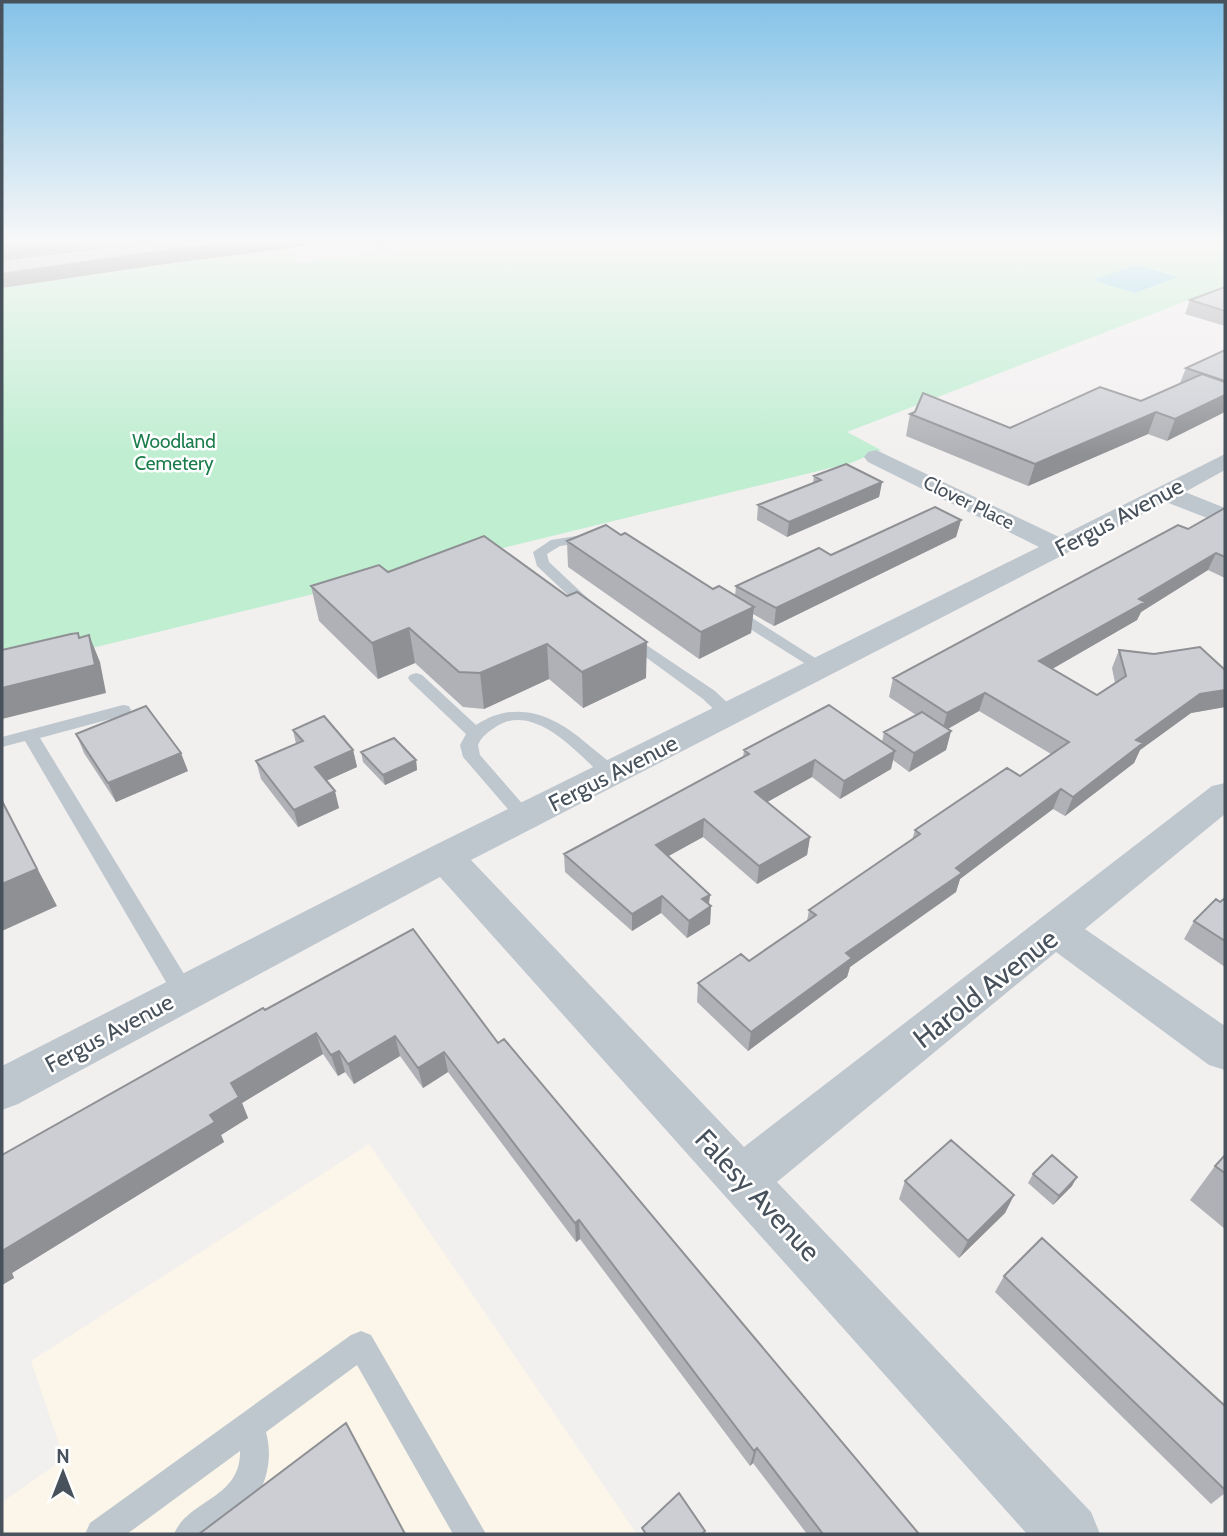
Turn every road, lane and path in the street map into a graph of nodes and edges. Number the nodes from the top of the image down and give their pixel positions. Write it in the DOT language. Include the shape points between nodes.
graph roads {
  1 [pos="876,457"];
  2 [pos="1225,461"];
  3 [pos="1166,493"];
  4 [pos="1225,517"];
  5 [pos="608,537"];
  6 [pos="1061,548"];
  7 [pos="719,603"];
  8 [pos="599,617"];
  9 [pos="621,633"];
  10 [pos="823,668"];
  11 [pos="416,678"];
  12 [pos="123,710"];
  13 [pos="730,715"];
  14 [pos="475,733"];
  15 [pos="29,734"];
  16 [pos="2,742"];
  17 [pos="611,774"];
  18 [pos="1225,795"];
  19 [pos="525,817"];
  20 [pos="445,857"];
  21 [pos="1057,931"];
  22 [pos="184,993"];
  23 [pos="1225,1051"];
  24 [pos="2,1089"];
  25 [pos="743,1178"];
  26 [pos="249,1426"];
  27 [pos="101,1534"];
  28 [pos="190,1534"];
  29 [pos="470,1534"];
  30 [pos="1069,1534"];
  1 -- 6 [label="street, Clover Place"];
  2 -- 3 [label="street, Fergus Avenue"];
  3 -- 4 [label="street"];
  3 -- 6 [label="street, Fergus Avenue"];
  5 -- 8 [label="lane" via="556,543 540,552 542,563"];
  6 -- 10 [label="street, Fergus Avenue"];
  7 -- 10 [label="lane"];
  9 -- 13 [label="lane"];
  10 -- 13 [label="street, Fergus Avenue"];
  11 -- 14 [label="lane"];
  12 -- 15 [label="lane"];
  13 -- 17 [label="street, Fergus Avenue"];
  14 -- 17 [label="lane" via="491,719 513,713 545,719"];
  14 -- 19 [label="lane" via="469,745 472,757"];
  15 -- 16 [label="lane"];
  15 -- 22 [label="lane"];
  17 -- 19 [label="street, Fergus Avenue"];
  18 -- 21 [label="street, Harold Avenue"];
  19 -- 20 [label="street, Fergus Avenue"];
  20 -- 22 [label="street, Fergus Avenue"];
  20 -- 25 [label="street, Falesy Avenue"];
  21 -- 23 [label="street"];
  21 -- 25 [label="street, Harold Avenue"];
  22 -- 24 [label="street, Fergus Avenue"];
  25 -- 30 [label="street, Falesy Avenue"];
  26 -- 27 [label="lane"];
  26 -- 28 [label="lane" via="258,1450 246,1492"];
  26 -- 29 [label="lane" via="361,1345"];
}
